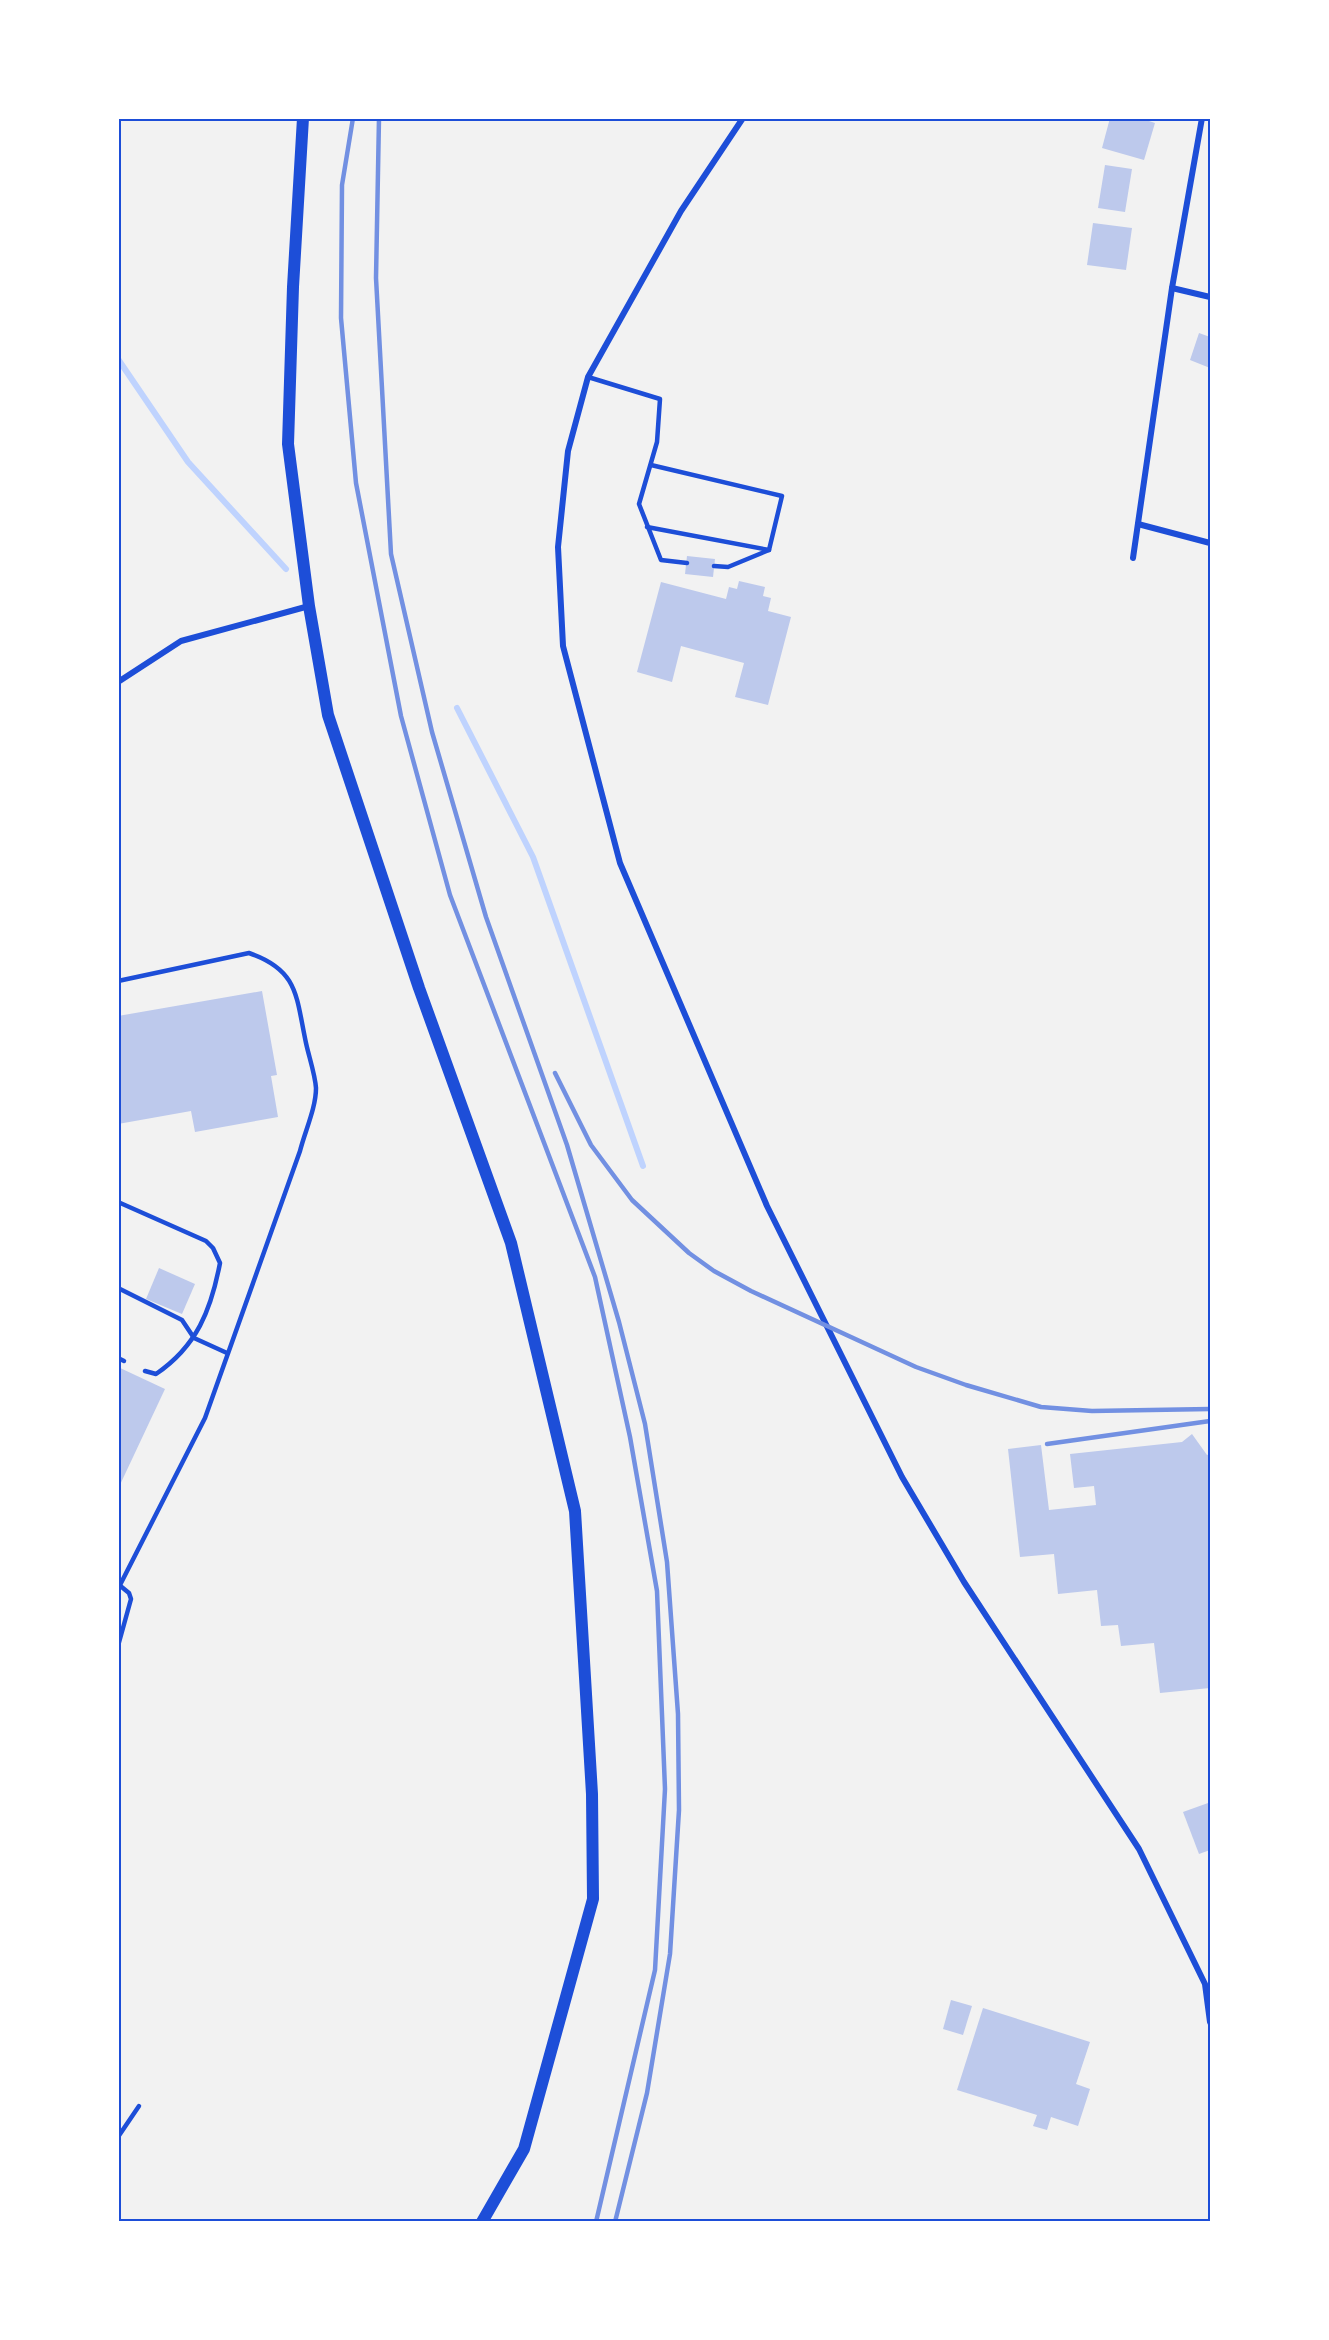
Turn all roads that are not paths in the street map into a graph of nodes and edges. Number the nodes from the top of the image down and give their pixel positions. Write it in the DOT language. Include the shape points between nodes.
graph roads {
  1 [pos="303,118"];
  2 [pos="743,118"];
  3 [pos="1202,118"];
  4 [pos="1172,288"];
  5 [pos="1210,297"];
  6 [pos="588,377"];
  7 [pos="651,465"];
  8 [pos="1138,524"];
  9 [pos="647,528"];
  10 [pos="1210,543"];
  11 [pos="769,550"];
  12 [pos="1133,558"];
  13 [pos="687,563"];
  14 [pos="714,566"];
  15 [pos="309,606"];
  16 [pos="118,682"];
  17 [pos="118,981"];
  18 [pos="118,1202"];
  19 [pos="118,1288"];
  20 [pos="194,1338"];
  21 [pos="227,1353"];
  22 [pos="118,1358"];
  23 [pos="124,1361"];
  24 [pos="145,1371"];
  25 [pos="119,1584"];
  26 [pos="118,1646"];
  27 [pos="1210,2022"];
  28 [pos="139,2106"];
  29 [pos="118,2137"];
  30 [pos="482,2222"];
  1 -- 15 [label="main road" via="288,444"];
  2 -- 6 [label="street" via="681,211"];
  3 -- 4 [label="street"];
  4 -- 5 [label="street"];
  4 -- 8 [label="street"];
  6 -- 7 [label="lane" via="660,399"];
  6 -- 27 [label="street" via="568,451 558,547 563,646 620,863 767,1206 892,1456 964,1582 1138,1849 1204,1984"];
  7 -- 9 [label="lane" via="639,504"];
  7 -- 11 [label="lane" via="782,496"];
  8 -- 10 [label="street"];
  8 -- 12 [label="street"];
  9 -- 11 [label="lane"];
  9 -- 13 [label="lane" via="661,560"];
  11 -- 14 [label="lane" via="728,567"];
  15 -- 16 [label="street" via="181,641"];
  15 -- 30 [label="main road" via="328,715 419,988 511,1243 575,1511 592,1794 593,1899 524,2149"];
  17 -- 21 [label="lane" via="249,953 280,968 294,986 316,1088 312,1111"];
  18 -- 20 [label="lane" via="206,1241 219,1256 217,1279"];
  19 -- 20 [label="lane" via="182,1320"];
  20 -- 21 [label="lane"];
  20 -- 24 [label="lane" via="156,1374"];
  21 -- 25 [label="lane" via="205,1418"];
  22 -- 23 [label="lane"];
  25 -- 26 [label="lane" via="131,1599"];
  28 -- 29 [label="lane"];
}
